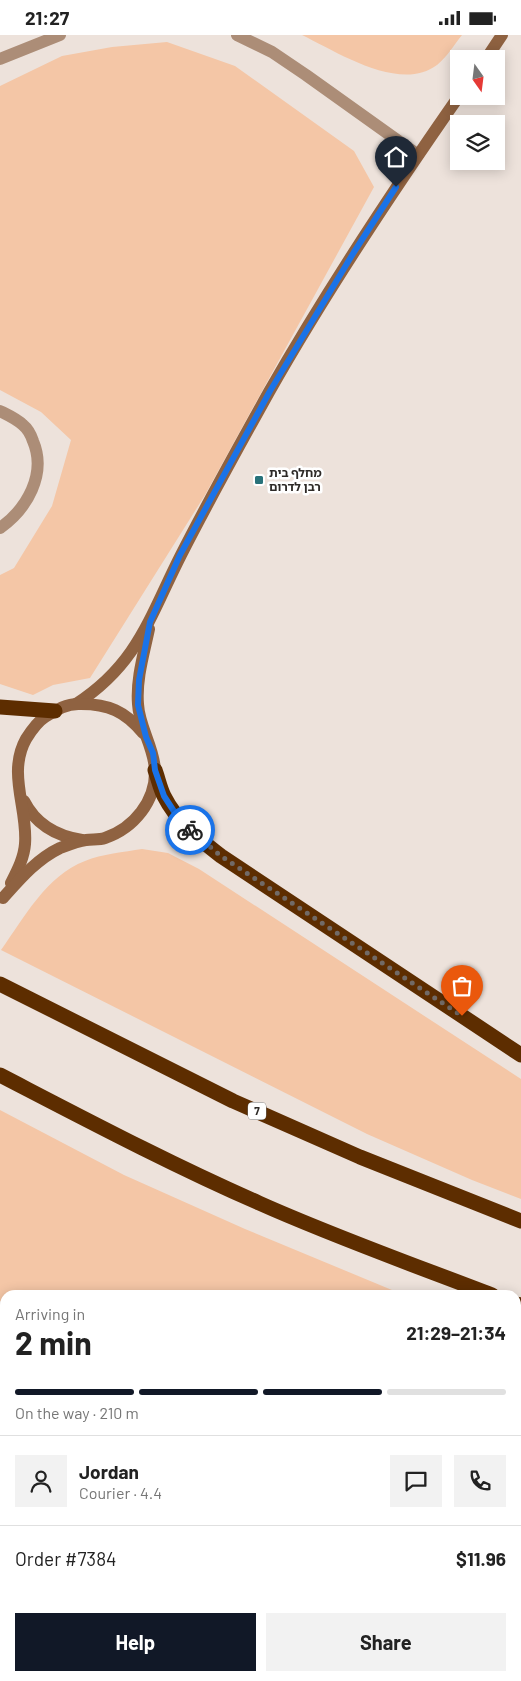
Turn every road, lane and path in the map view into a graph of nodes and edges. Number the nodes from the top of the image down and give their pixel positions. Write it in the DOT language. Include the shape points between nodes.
graph roads {
  1 [pos="60,35"];
  2 [pos="237,35"];
  3 [pos="502,35"];
  4 [pos="492,50"];
  5 [pos="0,59"];
  6 [pos="453,105"];
  7 [pos="418,155"];
  8 [pos="0,411"];
  9 [pos="0,528"];
  10 [pos="150,622"];
  11 [pos="76,703"];
  12 [pos="0,707"];
  13 [pos="55,711"];
  14 [pos="146,737"];
  15 [pos="155,770"];
  16 [pos="21,795"];
  17 [pos="84,840"];
  18 [pos="2,900"];
  19 [pos="0,984"];
  20 [pos="521,1055"];
  21 [pos="0,1075"];
  22 [pos="521,1221"];
  23 [pos="479,1290"];
  1 -- 5 [label="street"];
  2 -- 7 [label="street" via="272,52"];
  3 -- 4 [label="main road"];
  6 -- 7 [label="main road"];
  7 -- 10 [label="main road" via="349,260 270,391 180,555"];
  8 -- 9 [label="street" via="24,425 31,434 38,465 30,495 12,519"];
  10 -- 11 [label="main road" via="126,660 92,694"];
  10 -- 14 [label="main road" via="139,680 138,705"];
  11 -- 13 [label="main road"];
  11 -- 14 [label="main road" via="97,704 116,710 133,721"];
  12 -- 13 [label="highway"];
  13 -- 16 [label="main road" via="41,720 22,747 18,763"];
  14 -- 15 [label="main road" via="153,753"];
  15 -- 17 [label="main road" via="153,788 135,820 120,832"];
  15 -- 20 [label="highway" via="164,796 195,836"];
  16 -- 17 [label="main road" via="39,822 52,832"];
  16 -- 18 [label="main road" via="25,845 20,865"];
  17 -- 18 [label="main road" via="60,848 42,860"];
  19 -- 22 [label="highway, 7" via="241,1104 360,1157"];
  21 -- 23 [label="highway" via="258,1203"];
}
